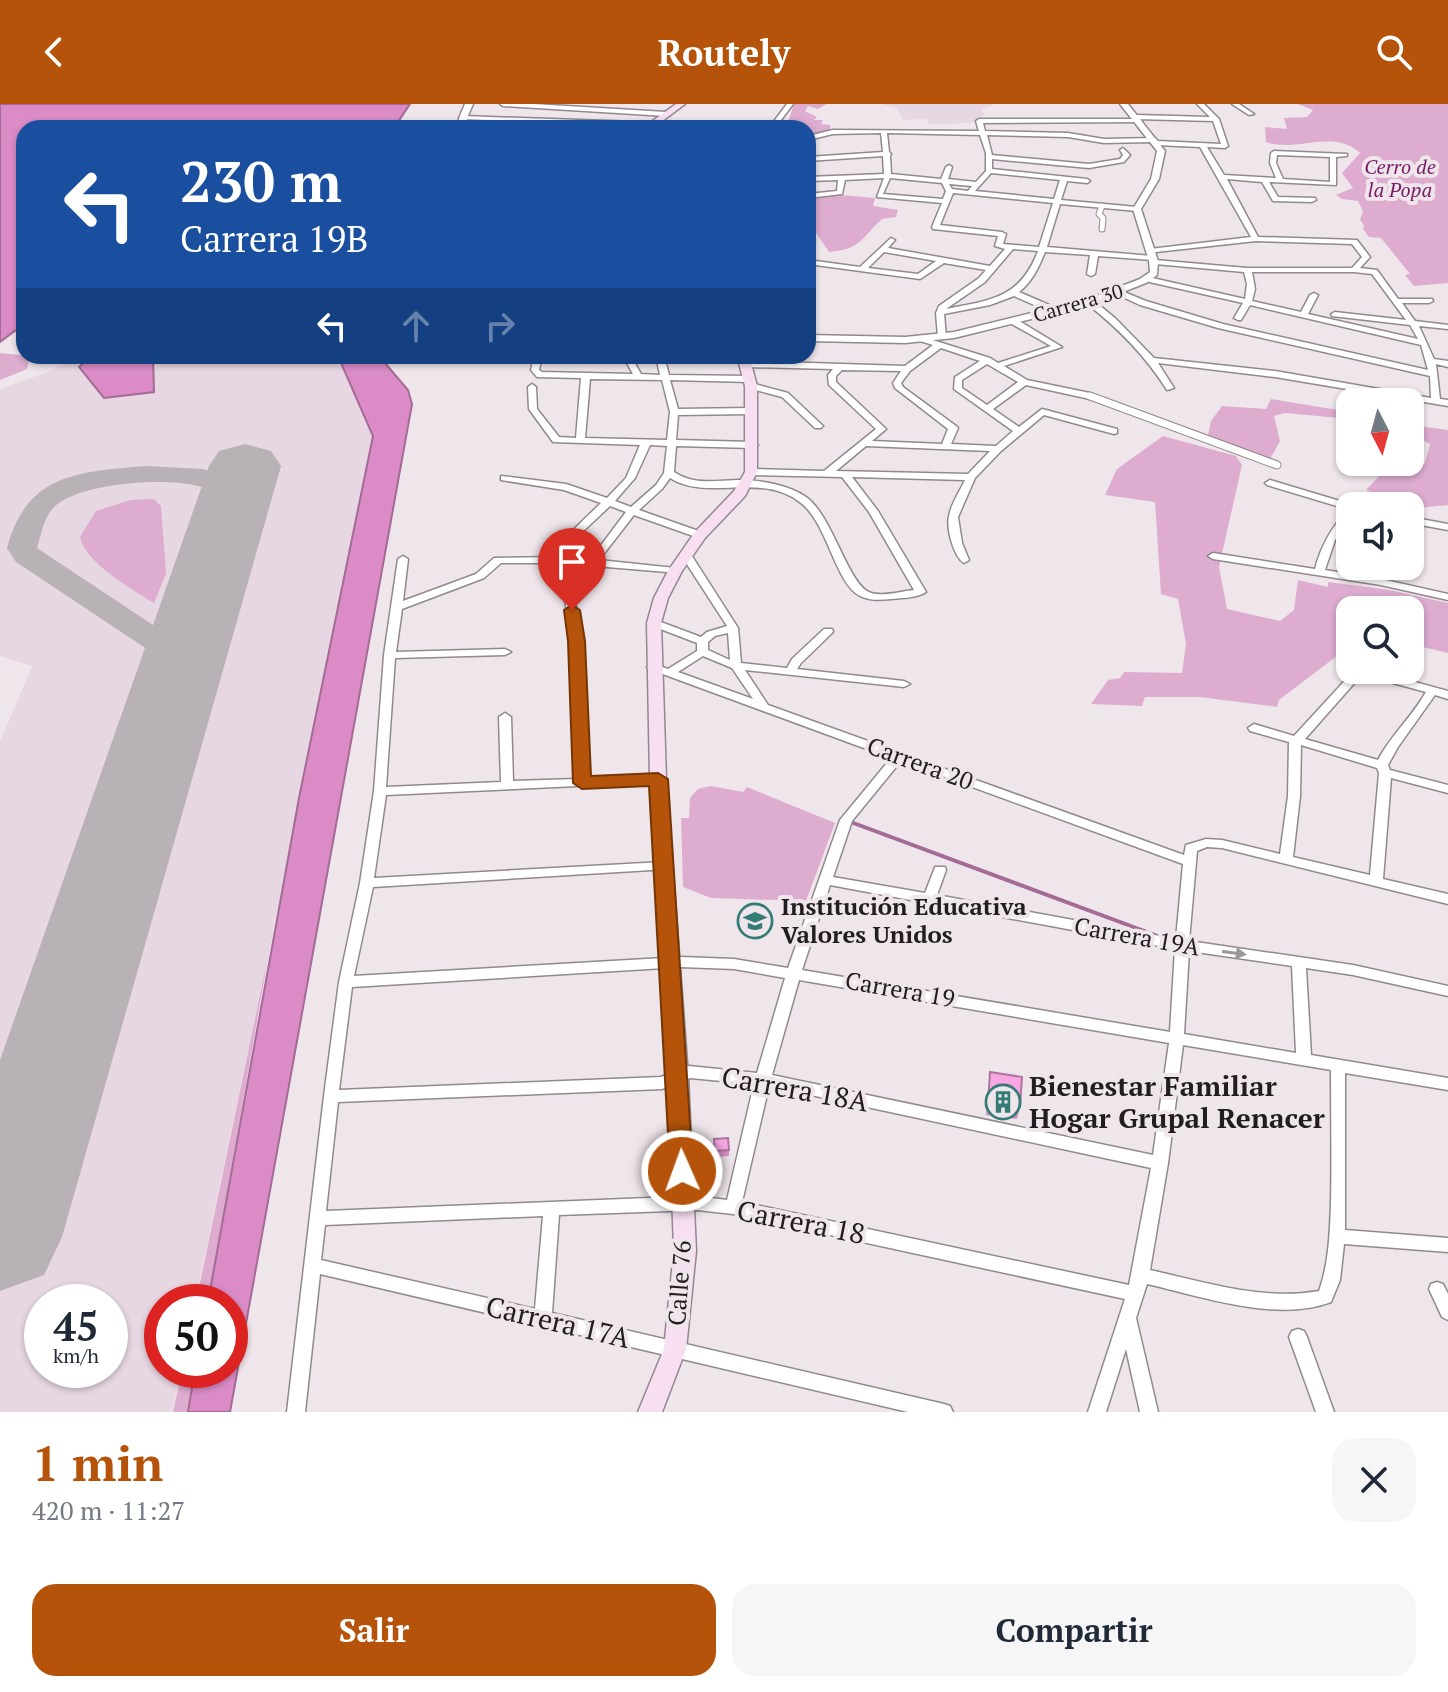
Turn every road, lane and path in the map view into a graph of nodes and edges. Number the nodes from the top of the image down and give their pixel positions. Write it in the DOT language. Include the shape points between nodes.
graph roads {
  1 [pos="503,104"];
  2 [pos="620,104"];
  3 [pos="681,104"];
  4 [pos="1124,104"];
  5 [pos="1200,104"];
  6 [pos="1235,104"];
  7 [pos="574,106"];
  8 [pos="590,109"];
  9 [pos="608,110"];
  10 [pos="666,114"];
  11 [pos="1251,114"];
  12 [pos="1138,119"];
  13 [pos="1216,119"];
  14 [pos="583,120"];
  15 [pos="658,120"];
  16 [pos="852,131"];
  17 [pos="884,131"];
  18 [pos="984,132"];
  19 [pos="816,136"];
  20 [pos="1155,141"];
  21 [pos="855,143"];
  22 [pos="1202,145"];
  23 [pos="1123,150"];
  24 [pos="888,154"];
  25 [pos="1333,154"];
  26 [pos="1345,155"];
  27 [pos="989,157"];
  28 [pos="816,158"];
  29 [pos="949,167"];
  30 [pos="989,171"];
  31 [pos="888,176"];
  32 [pos="1222,177"];
  33 [pos="842,178"];
  34 [pos="816,179"];
  35 [pos="1264,179"];
  36 [pos="1064,180"];
  37 [pos="1280,180"];
  38 [pos="944,181"];
  39 [pos="1087,181"];
  40 [pos="975,184"];
  41 [pos="950,191"];
  42 [pos="970,193"];
  43 [pos="816,195"];
  44 [pos="1312,200"];
  45 [pos="946,201"];
  46 [pos="1055,203"];
  47 [pos="1102,206"];
  48 [pos="1137,209"];
  49 [pos="1102,229"];
  50 [pos="1256,239"];
  51 [pos="891,240"];
  52 [pos="1011,247"];
  53 [pos="882,249"];
  54 [pos="1042,251"];
  55 [pos="1094,255"];
  56 [pos="1152,257"];
  57 [pos="944,259"];
  58 [pos="816,263"];
  59 [pos="992,269"];
  60 [pos="861,270"];
  61 [pos="1247,270"];
  62 [pos="1354,270"];
  63 [pos="1091,274"];
  64 [pos="1148,279"];
  65 [pos="1119,292"];
  66 [pos="1014,293"];
  67 [pos="1314,295"];
  68 [pos="1089,301"];
  69 [pos="1398,301"];
  70 [pos="1429,301"];
  71 [pos="1248,303"];
  72 [pos="1053,310"];
  73 [pos="940,313"];
  74 [pos="1335,314"];
  75 [pos="1303,316"];
  76 [pos="1238,318"];
  77 [pos="1013,321"];
  78 [pos="1415,322"];
  79 [pos="1448,327"];
  80 [pos="816,338"];
  81 [pos="941,341"];
  82 [pos="1424,343"];
  83 [pos="1154,360"];
  84 [pos="1432,361"];
  85 [pos="991,363"];
  86 [pos="536,364"];
  87 [pos="631,364"];
  88 [pos="662,364"];
  89 [pos="747,364"];
  90 [pos="800,364"];
  91 [pos="1448,364"];
  92 [pos="840,367"];
  93 [pos="907,369"];
  94 [pos="1433,374"];
  95 [pos="586,375"];
  96 [pos="638,376"];
  97 [pos="666,377"];
  98 [pos="750,382"];
  99 [pos="1024,382"];
  100 [pos="532,387"];
  101 [pos="1170,388"];
  102 [pos="1090,396"];
  103 [pos="1436,401"];
  104 [pos="1448,403"];
  105 [pos="988,409"];
  106 [pos="751,411"];
  107 [pos="674,412"];
  108 [pos="818,426"];
  109 [pos="1114,431"];
  110 [pos="1020,432"];
  111 [pos="580,440"];
  112 [pos="646,442"];
  113 [pos="674,443"];
  114 [pos="864,443"];
  115 [pos="753,445"];
  116 [pos="945,447"];
  117 [pos="998,449"];
  118 [pos="1277,465"];
  119 [pos="669,473"];
  120 [pos="825,475"];
  121 [pos="846,476"];
  122 [pos="971,477"];
  123 [pos="504,478"];
  124 [pos="748,478"];
  125 [pos="1270,483"];
  126 [pos="608,500"];
  127 [pos="1336,505"];
  128 [pos="632,511"];
  129 [pos="1424,523"];
  130 [pos="1448,527"];
  131 [pos="1336,531"];
  132 [pos="700,535"];
  133 [pos="686,555"];
  134 [pos="1213,556"];
  135 [pos="403,559"];
  136 [pos="563,560"];
  137 [pos="964,560"];
  138 [pos="593,562"];
  139 [pos="675,571"];
  140 [pos="1319,572"];
  141 [pos="1448,597"];
  142 [pos="396,607"];
  143 [pos="654,623"];
  144 [pos="733,628"];
  145 [pos="828,631"];
  146 [pos="702,646"];
  147 [pos="505,652"];
  148 [pos="390,655"];
  149 [pos="736,666"];
  150 [pos="661,670"];
  151 [pos="790,672"];
  152 [pos="904,684"];
  153 [pos="1432,691"];
  154 [pos="1448,695"];
  155 [pos="763,706"];
  156 [pos="505,717"];
  157 [pos="1254,728"];
  158 [pos="1295,742"];
  159 [pos="899,756"];
  160 [pos="1384,769"];
  161 [pos="658,779"];
  162 [pos="582,783"];
  163 [pos="507,786"];
  164 [pos="1448,789"];
  165 [pos="380,791"];
  166 [pos="1286,858"];
  167 [pos="1188,861"];
  168 [pos="663,866"];
  169 [pos="940,870"];
  170 [pos="827,880"];
  171 [pos="1376,880"];
  172 [pos="367,883"];
  173 [pos="1448,899"];
  174 [pos="929,900"];
  175 [pos="1182,945"];
  176 [pos="1299,962"];
  177 [pos="670,963"];
  178 [pos="794,972"];
  179 [pos="346,982"];
  180 [pos="1448,991"];
  181 [pos="1177,1037"];
  182 [pos="1304,1060"];
  183 [pos="1338,1068"];
  184 [pos="678,1076"];
  185 [pos="763,1079"];
  186 [pos="1448,1084"];
  187 [pos="331,1096"];
  188 [pos="1160,1163"];
  189 [pos="683,1202"];
  190 [pos="733,1207"];
  191 [pos="551,1210"];
  192 [pos="318,1218"];
  193 [pos="1337,1236"];
  194 [pos="1448,1245"];
  195 [pos="313,1265"];
  196 [pos="1141,1275"];
  197 [pos="1437,1289"];
  198 [pos="1135,1294"];
  199 [pos="1448,1312"];
  200 [pos="543,1319"];
  201 [pos="1128,1320"];
  202 [pos="1298,1337"];
  203 [pos="675,1349"];
  204 [pos="296,1412"];
  205 [pos="650,1412"];
  206 [pos="944,1412"];
  207 [pos="1097,1412"];
  208 [pos="1149,1412"];
  209 [pos="1325,1412"];
  1 -- 7 [label="street"];
  2 -- 9 [label="street"];
  3 -- 10 [label="main road"];
  4 -- 12 [label="street"];
  5 -- 13 [label="street"];
  6 -- 11 [label="street"];
  7 -- 8 [label="street"];
  8 -- 9 [label="street"];
  8 -- 14 [label="street"];
  9 -- 10 [label="street"];
  10 -- 15 [label="main road"];
  12 -- 13 [label="street"];
  12 -- 18 [label="street" via="979,121"];
  12 -- 20 [label="street"];
  13 -- 22 [label="street" via="1225,146"];
  16 -- 17 [label="street"];
  16 -- 19 [label="street"];
  16 -- 21 [label="street"];
  17 -- 18 [label="street"];
  17 -- 24 [label="street"];
  18 -- 20 [label="street"];
  18 -- 27 [label="street"];
  20 -- 22 [label="street"];
  20 -- 48 [label="street" via="1161,151 1160,167"];
  22 -- 32 [label="street"];
  23 -- 27 [label="street" via="1127,155 1122,161 1089,166"];
  24 -- 28 [label="street"];
  24 -- 31 [label="street"];
  25 -- 26 [label="street"];
  25 -- 37 [label="street" via="1334,184"];
  25 -- 37 [label="street" via="1274,153"];
  27 -- 30 [label="street"];
  29 -- 38 [label="street"];
  30 -- 36 [label="street"];
  30 -- 40 [label="street"];
  31 -- 33 [label="street"];
  31 -- 38 [label="street"];
  31 -- 45 [label="street" via="879,196"];
  32 -- 35 [label="street"];
  32 -- 50 [label="street"];
  33 -- 34 [label="street"];
  33 -- 43 [label="street" via="840,193"];
  35 -- 37 [label="street"];
  35 -- 44 [label="street" via="1276,199"];
  36 -- 39 [label="street"];
  36 -- 46 [label="street"];
  38 -- 40 [label="street"];
  38 -- 41 [label="street"];
  40 -- 42 [label="street"];
  41 -- 42 [label="street"];
  41 -- 45 [label="street"];
  42 -- 46 [label="street"];
  45 -- 52 [label="street" via="936,227 1002,234 999,246"];
  46 -- 47 [label="street"];
  46 -- 54 [label="street"];
  47 -- 48 [label="street"];
  47 -- 49 [label="street"];
  48 -- 56 [label="street"];
  50 -- 56 [label="street"];
  50 -- 62 [label="street" via="1350,241 1366,257"];
  51 -- 53 [label="street"];
  52 -- 54 [label="street"];
  52 -- 59 [label="street"];
  53 -- 57 [label="street"];
  53 -- 60 [label="street"];
  54 -- 55 [label="street"];
  54 -- 66 [label="street" via="1033,272"];
  55 -- 56 [label="street"];
  55 -- 63 [label="street"];
  56 -- 61 [label="street"];
  56 -- 64 [label="street, Carrera 30" via="1154,273"];
  57 -- 59 [label="street"];
  57 -- 60 [label="street" via="920,277"];
  58 -- 60 [label="street"];
  59 -- 73 [label="street"];
  61 -- 62 [label="street"];
  61 -- 71 [label="street" via="1252,286"];
  62 -- 69 [label="street" via="1374,272"];
  64 -- 65 [label="street, Carrera 30"];
  64 -- 71 [label="street"];
  65 -- 68 [label="street, Carrera 30"];
  65 -- 94 [label="street" via="1221,326"];
  66 -- 72 [label="street"];
  66 -- 73 [label="street"];
  67 -- 75 [label="street"];
  68 -- 72 [label="street, Carrera 30"];
  68 -- 83 [label="street"];
  69 -- 70 [label="street"];
  69 -- 78 [label="street"];
  71 -- 75 [label="street"];
  71 -- 76 [label="street"];
  72 -- 77 [label="street, Carrera 30"];
  73 -- 81 [label="street"];
  74 -- 78 [label="street"];
  75 -- 82 [label="street"];
  77 -- 81 [label="street, Carrera 30"];
  77 -- 85 [label="street" via="1058,347"];
  78 -- 79 [label="street"];
  78 -- 82 [label="street"];
  80 -- 81 [label="street, Carrera 30"];
  81 -- 85 [label="street"];
  81 -- 93 [label="street"];
  82 -- 84 [label="street"];
  83 -- 101 [label="street"];
  83 -- 103 [label="street"];
  84 -- 91 [label="street"];
  84 -- 94 [label="street"];
  85 -- 99 [label="street"];
  85 -- 105 [label="street" via="957,383"];
  86 -- 95 [label="street" via="540,375"];
  87 -- 96 [label="street"];
  88 -- 97 [label="street"];
  89 -- 98 [label="main road"];
  90 -- 92 [label="street"];
  92 -- 93 [label="street"];
  92 -- 114 [label="street" via="832,383 880,425"];
  93 -- 116 [label="street" via="899,388 953,428"];
  94 -- 103 [label="street"];
  95 -- 96 [label="street"];
  95 -- 111 [label="street"];
  96 -- 97 [label="street"];
  97 -- 98 [label="street"];
  97 -- 107 [label="street"];
  98 -- 106 [label="main road"];
  98 -- 108 [label="street" via="785,395"];
  99 -- 102 [label="street"];
  99 -- 105 [label="street"];
  100 -- 111 [label="street" via="533,409 554,438"];
  102 -- 118 [label="street"];
  103 -- 104 [label="street"];
  105 -- 110 [label="street"];
  106 -- 107 [label="street"];
  106 -- 115 [label="main road"];
  107 -- 113 [label="street"];
  109 -- 110 [label="street" via="1042,412"];
  110 -- 117 [label="street"];
  111 -- 112 [label="street"];
  112 -- 113 [label="street"];
  112 -- 126 [label="street" via="626,485"];
  113 -- 115 [label="street"];
  113 -- 119 [label="street"];
  114 -- 116 [label="street"];
  114 -- 120 [label="street"];
  115 -- 124 [label="main road"];
  116 -- 117 [label="street"];
  117 -- 122 [label="street"];
  119 -- 124 [label="street" via="695,486"];
  119 -- 128 [label="street"];
  120 -- 121 [label="street"];
  120 -- 124 [label="street"];
  121 -- 122 [label="street"];
  121 -- 124 [label="street" via="921,592 865,595 844,571 825,523 803,499"];
  122 -- 137 [label="street" via="953,517"];
  123 -- 126 [label="street" via="566,487"];
  124 -- 132 [label="main road, Calle 76"];
  125 -- 127 [label="street"];
  126 -- 128 [label="street"];
  126 -- 136 [label="street" via="574,532"];
  128 -- 132 [label="street"];
  128 -- 138 [label="street"];
  129 -- 130 [label="street"];
  131 -- 140 [label="street"];
  132 -- 133 [label="main road, Calle 76"];
  133 -- 139 [label="main road, Calle 76"];
  133 -- 144 [label="street"];
  134 -- 140 [label="street"];
  135 -- 142 [label="street"];
  136 -- 138 [label="street"];
  136 -- 142 [label="street" via="498,560 480,576"];
  136 -- 162 [label="street" via="577,641"];
  138 -- 139 [label="street"];
  139 -- 143 [label="main road, Calle 76"];
  140 -- 141 [label="street"];
  142 -- 148 [label="street"];
  143 -- 146 [label="street"];
  143 -- 150 [label="main road, Calle 76"];
  144 -- 146 [label="street" via="711,634"];
  144 -- 149 [label="street"];
  145 -- 151 [label="street"];
  146 -- 149 [label="street"];
  146 -- 150 [label="street"];
  147 -- 148 [label="street"];
  148 -- 165 [label="street"];
  149 -- 151 [label="street"];
  149 -- 155 [label="street"];
  150 -- 155 [label="street, Carrera 20"];
  150 -- 161 [label="main road, Calle 76"];
  151 -- 152 [label="street"];
  153 -- 154 [label="street"];
  153 -- 158 [label="street" via="1360,674"];
  153 -- 160 [label="street" via="1421,713 1390,745"];
  155 -- 159 [label="street, Carrera 20"];
  156 -- 163 [label="street"];
  157 -- 158 [label="street"];
  158 -- 160 [label="street"];
  158 -- 166 [label="street"];
  159 -- 167 [label="street, Carrera 20"];
  159 -- 170 [label="street" via="846,820"];
  160 -- 164 [label="street"];
  160 -- 171 [label="street"];
  161 -- 162 [label="street"];
  161 -- 168 [label="main road, Calle 76"];
  162 -- 163 [label="street"];
  163 -- 165 [label="street"];
  165 -- 172 [label="street"];
  166 -- 167 [label="street" via="1206,843 1191,848"];
  166 -- 171 [label="street"];
  167 -- 175 [label="street"];
  168 -- 172 [label="street"];
  168 -- 177 [label="main road, Calle 76"];
  169 -- 174 [label="street"];
  170 -- 174 [label="street, Carrera 19A"];
  170 -- 178 [label="street"];
  171 -- 173 [label="street"];
  172 -- 179 [label="street"];
  174 -- 175 [label="street, Carrera 19A"];
  175 -- 176 [label="street, Carrera 19A, one-way"];
  175 -- 181 [label="street"];
  176 -- 180 [label="street, Carrera 19A"];
  176 -- 182 [label="street"];
  177 -- 178 [label="street, Carrera 19"];
  177 -- 179 [label="street, Carrera 19"];
  177 -- 184 [label="main road, Calle 76"];
  178 -- 181 [label="street, Carrera 19"];
  178 -- 185 [label="street"];
  179 -- 187 [label="street"];
  181 -- 182 [label="street, Carrera 19"];
  181 -- 188 [label="street"];
  182 -- 183 [label="street, Carrera 19"];
  183 -- 186 [label="street, Carrera 19"];
  183 -- 193 [label="street"];
  184 -- 185 [label="street, Carrera 18A" via="689,1072"];
  184 -- 187 [label="street, Carrera 18A" via="662,1083"];
  184 -- 189 [label="main road, Calle 76"];
  185 -- 188 [label="street, Carrera 18A"];
  185 -- 190 [label="street"];
  187 -- 192 [label="street"];
  188 -- 196 [label="street"];
  189 -- 190 [label="street, Carrera 18"];
  189 -- 191 [label="street, Carrera 18"];
  189 -- 203 [label="main road, Calle 76" via="685,1251"];
  190 -- 198 [label="street, Carrera 18"];
  191 -- 192 [label="street, Carrera 18"];
  191 -- 200 [label="street"];
  192 -- 195 [label="street"];
  193 -- 194 [label="street"];
  193 -- 196 [label="street" via="1332,1286 1325,1297 1307,1302 1280,1302"];
  195 -- 200 [label="street, Carrera 17A"];
  195 -- 204 [label="street"];
  196 -- 198 [label="street"];
  197 -- 199 [label="street"];
  198 -- 201 [label="street"];
  200 -- 203 [label="street, Carrera 17A"];
  201 -- 207 [label="street"];
  201 -- 208 [label="street"];
  202 -- 209 [label="street"];
  203 -- 205 [label="main road, Calle 76"];
  203 -- 206 [label="street, Carrera 17A"];
}
